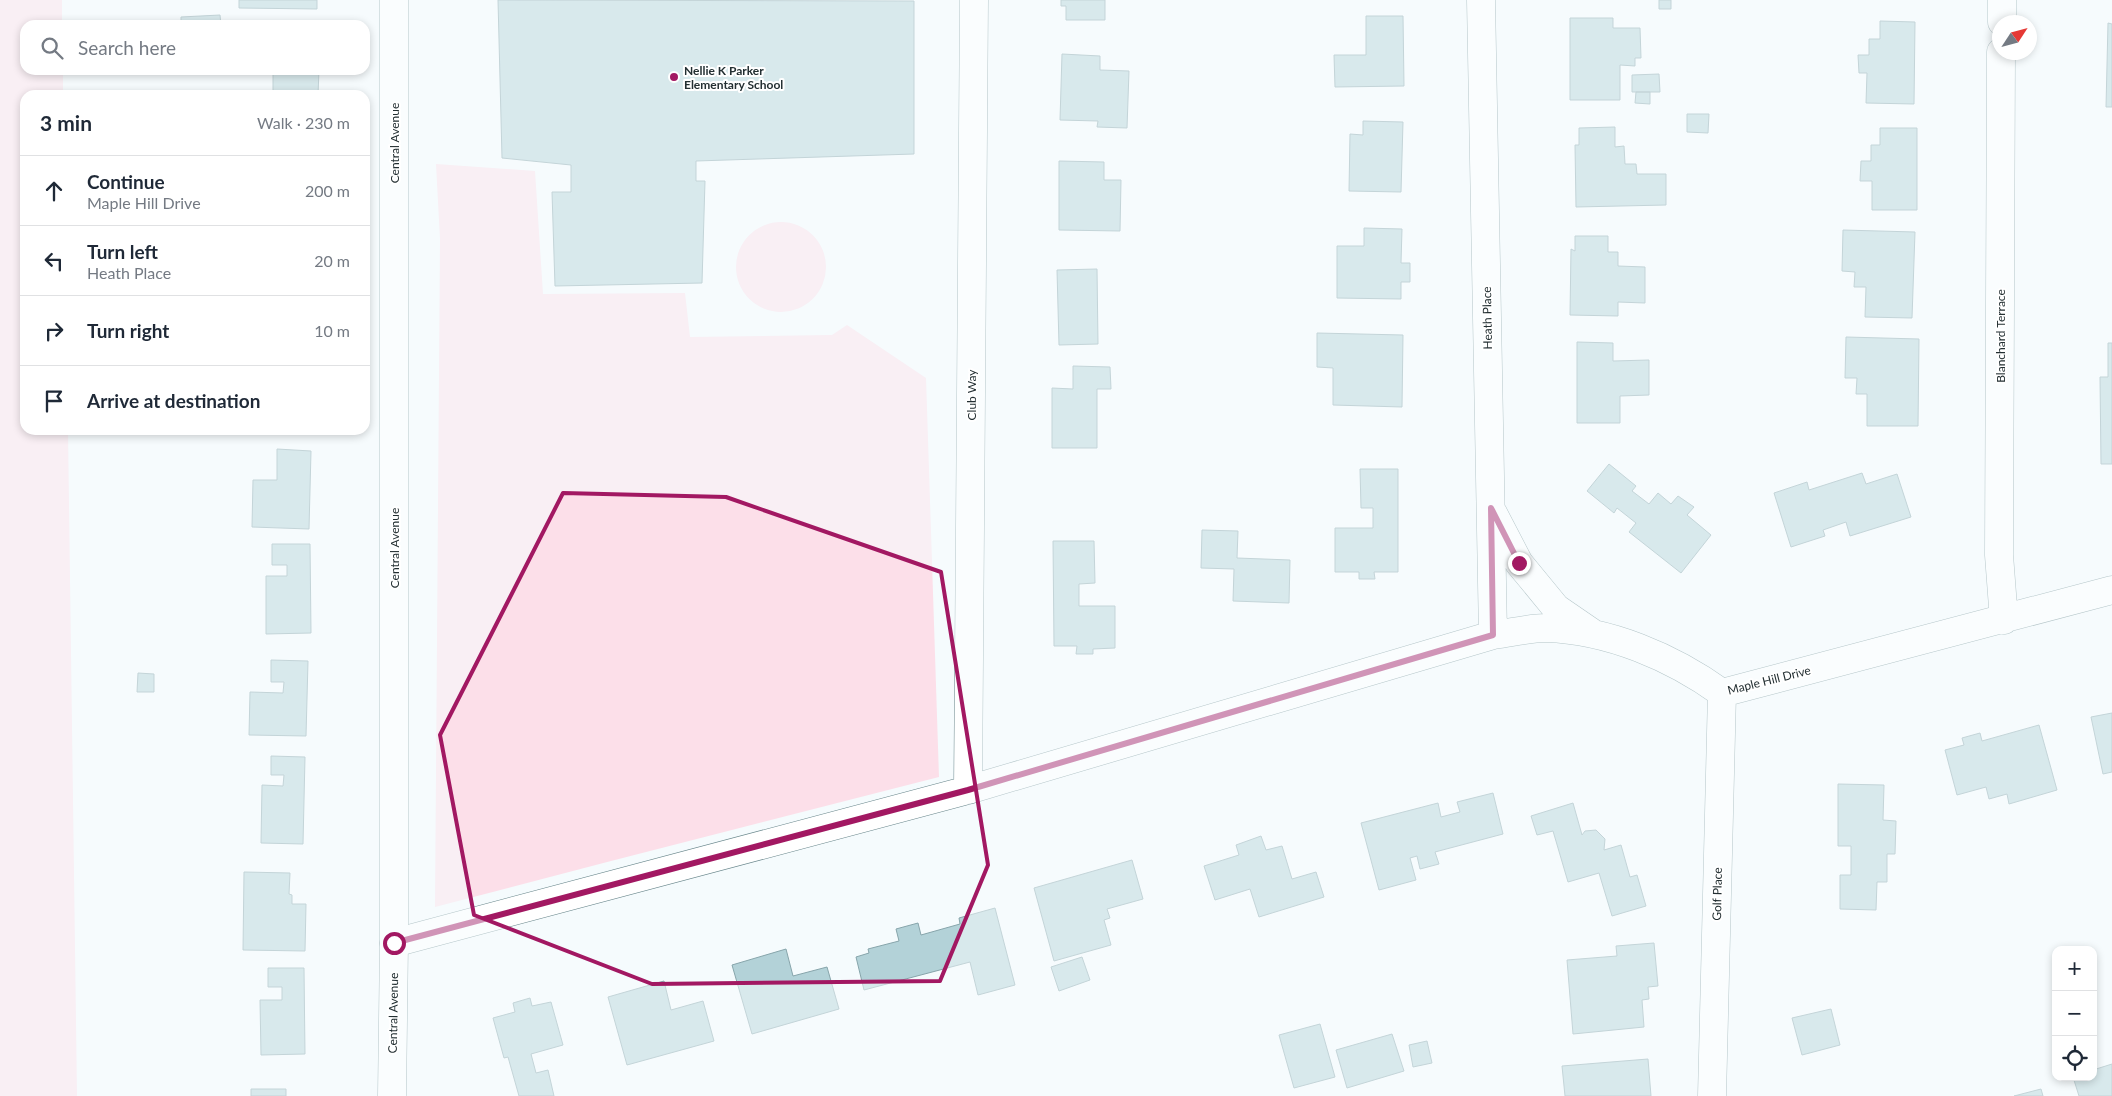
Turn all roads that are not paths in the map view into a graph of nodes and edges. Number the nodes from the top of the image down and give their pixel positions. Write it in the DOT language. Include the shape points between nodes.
graph roads {
  1 [pos="394,0"];
  2 [pos="974,0"];
  3 [pos="1481,0"];
  4 [pos="2002,0"];
  5 [pos="2002,15"];
  6 [pos="2001,60"];
  7 [pos="1491,508"];
  8 [pos="2112,590"];
  9 [pos="2004,620"];
  10 [pos="1595,634"];
  11 [pos="1493,635"];
  12 [pos="1722,693"];
  13 [pos="968,790"];
  14 [pos="394,943"];
  15 [pos="392,1096"];
  16 [pos="1712,1096"];
  1 -- 14 [label="street, Central Avenue"];
  2 -- 13 [label="street, Club Way"];
  3 -- 7 [label="street, Heath Place"];
  4 -- 5 [label="street"];
  6 -- 9 [label="street, Blanchard Terrace" via="1999,556"];
  7 -- 10 [label="street" via="1519,563 1556,608"];
  7 -- 11 [label="street, Heath Place"];
  8 -- 9 [label="street, Maple Hill Drive"];
  9 -- 12 [label="street, Maple Hill Drive"];
  10 -- 11 [label="street, Maple Hill Drive" via="1546,628"];
  10 -- 12 [label="street, Maple Hill Drive" via="1650,652 1698,676"];
  11 -- 13 [label="street, Maple Hill Drive"];
  12 -- 16 [label="street, Golf Place"];
  13 -- 14 [label="street, Maple Hill Drive"];
  14 -- 15 [label="street, Central Avenue"];
}
